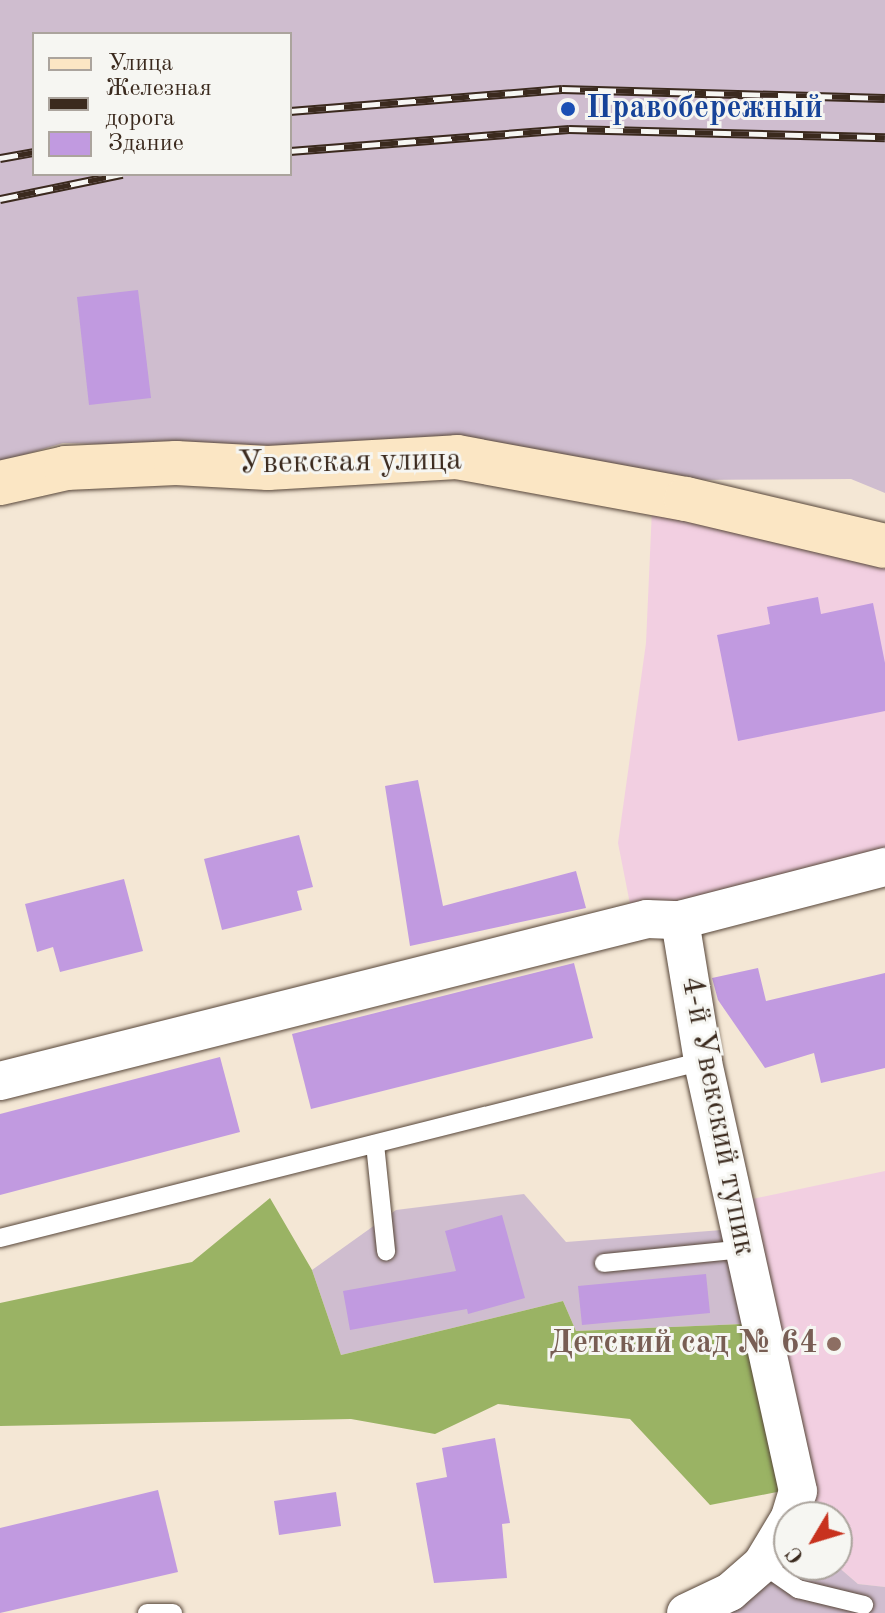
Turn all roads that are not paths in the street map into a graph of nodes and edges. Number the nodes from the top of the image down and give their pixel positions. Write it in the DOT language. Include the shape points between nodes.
graph roads {
  1 [pos="0,483"];
  2 [pos="885,546"];
  3 [pos="885,867"];
  4 [pos="680,920"];
  5 [pos="703,1061"];
  6 [pos="0,1081"];
  7 [pos="375,1144"];
  8 [pos="0,1238"];
  9 [pos="744,1249"];
  10 [pos="386,1251"];
  11 [pos="604,1263"];
  12 [pos="795,1501"];
  13 [pos="773,1545"];
  14 [pos="762,1564"];
  15 [pos="864,1605"];
  16 [pos="147,1613"];
  17 [pos="173,1613"];
  18 [pos="686,1613"];
  1 -- 2 [label="street, Увекская улица" via="66,468 176,463 268,468 457,457 686,499"];
  3 -- 4 [label="street"];
  4 -- 5 [label="street, 4-й Увекский тупик"];
  4 -- 6 [label="street" via="647,919"];
  5 -- 7 [label="lane"];
  5 -- 9 [label="street, 4-й Увекский тупик"];
  7 -- 8 [label="lane"];
  7 -- 10 [label="lane"];
  9 -- 11 [label="lane"];
  9 -- 12 [label="street, 4-й Увекский тупик" via="798,1491"];
  13 -- 14 [label="street, 4-й Увекский тупик"];
  14 -- 15 [label="lane" via="798,1589"];
  14 -- 18 [label="street, 4-й Увекский тупик" via="730,1592"];
  16 -- 17 [label="lane"];
}
